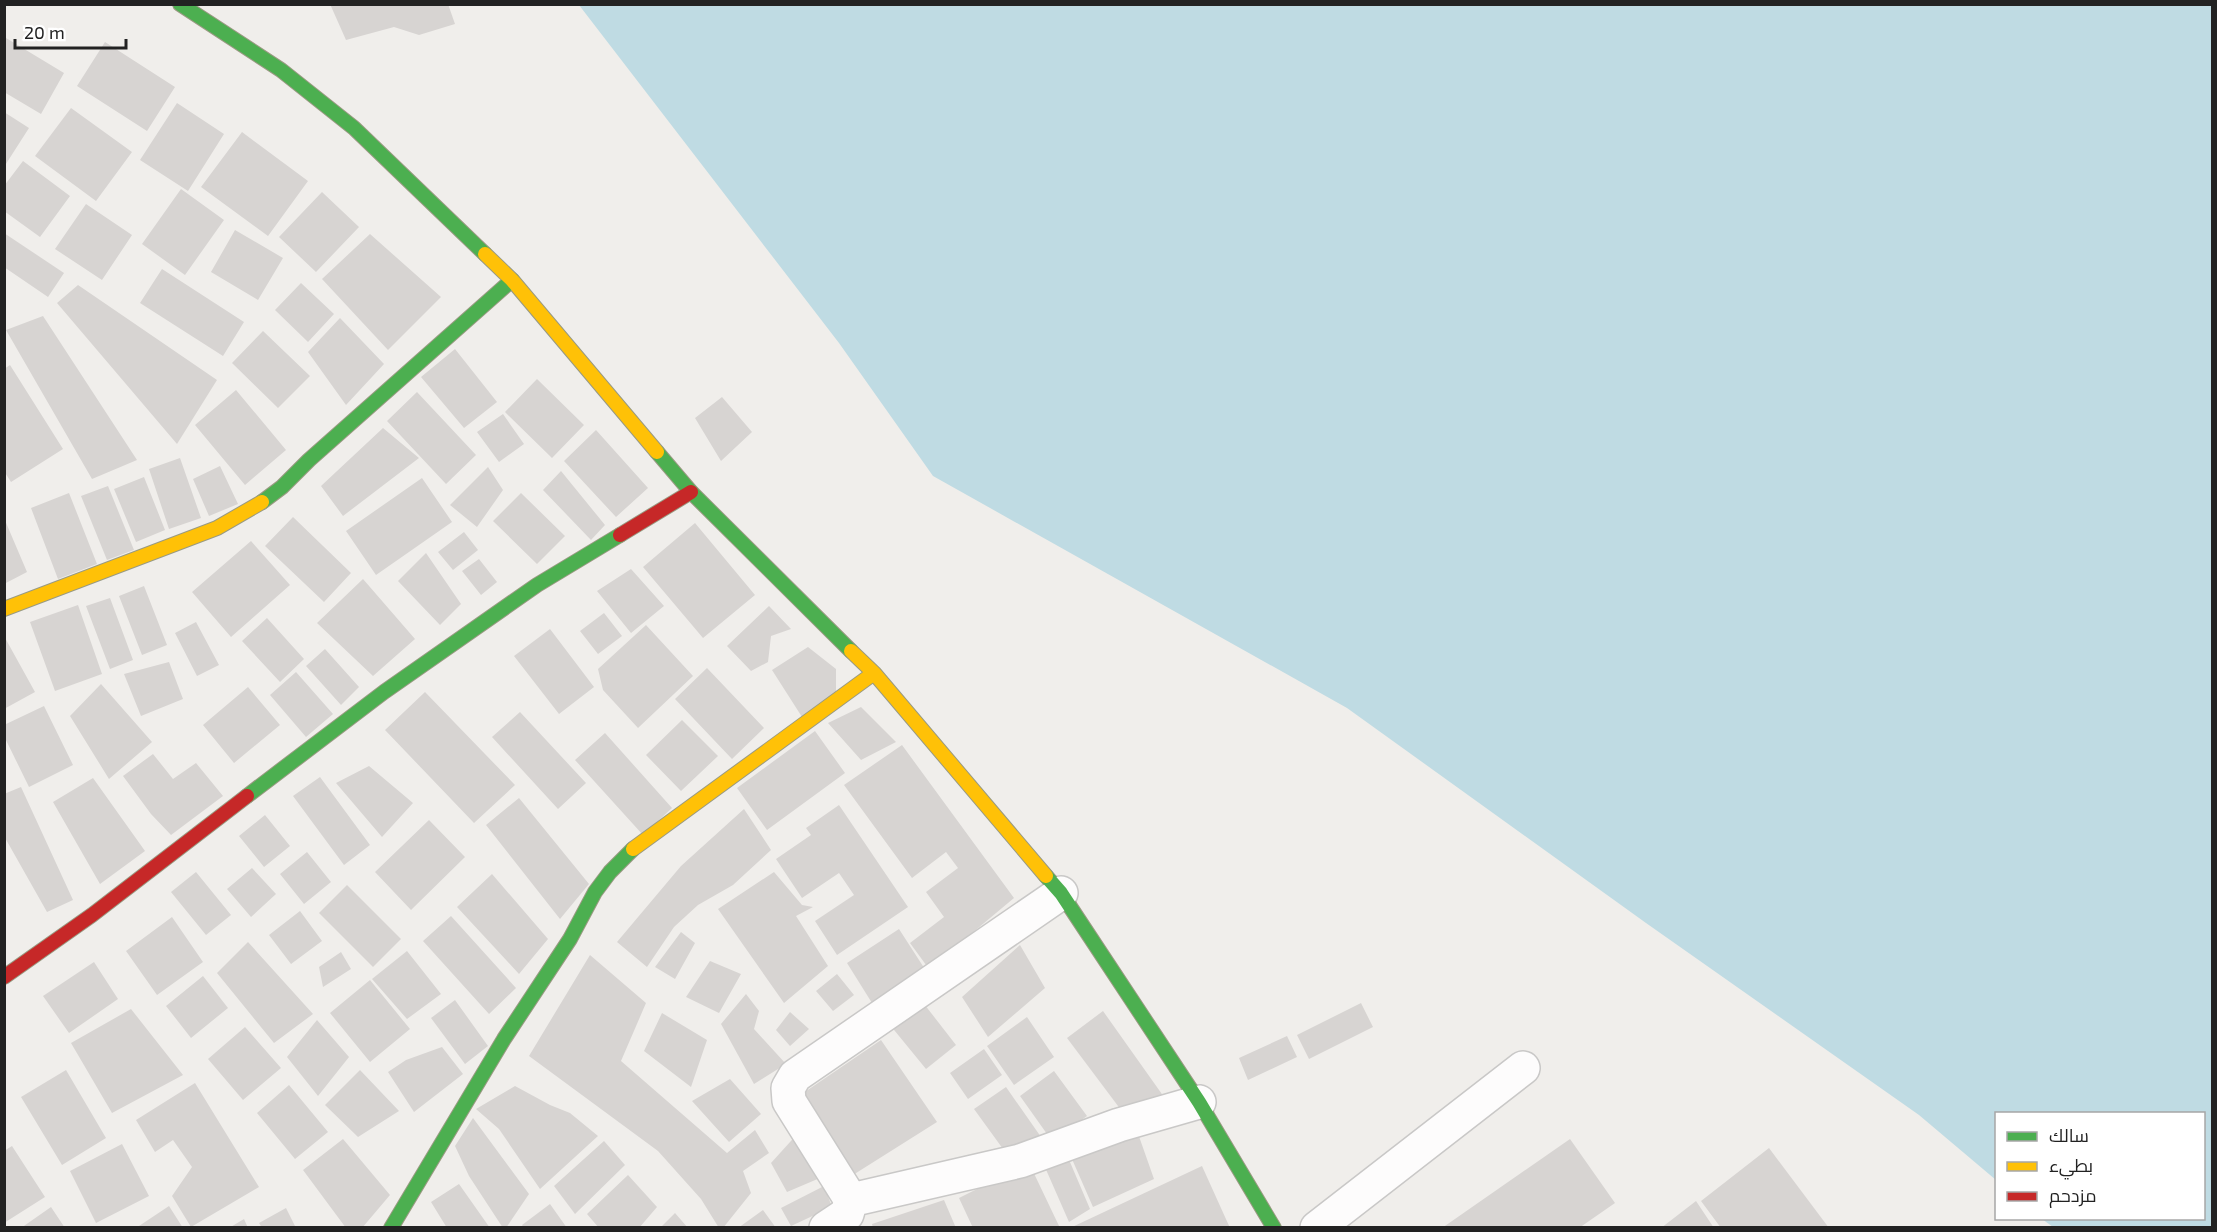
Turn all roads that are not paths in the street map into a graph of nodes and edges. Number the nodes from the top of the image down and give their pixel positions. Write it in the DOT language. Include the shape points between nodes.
graph roads {
  1 [pos="180,4"];
  2 [pos="512,280"];
  3 [pos="691,492"];
  4 [pos="4,609"];
  5 [pos="874,673"];
  6 [pos="1061,893"];
  7 [pos="4,977"];
  8 [pos="1523,1068"];
  9 [pos="1199,1102"];
  10 [pos="851,1200"];
  11 [pos="391,1227"];
  12 [pos="826,1227"];
  13 [pos="1274,1227"];
  14 [pos="1317,1227"];
  1 -- 2 [label="street" via="281,70 354,128"];
  2 -- 3 [label="street"];
  2 -- 4 [label="street" via="282,487 251,510 217,528"];
  3 -- 5 [label="street"];
  3 -- 7 [label="street" via="537,585 384,692 93,915"];
  5 -- 6 [label="street"];
  5 -- 11 [label="street" via="645,839 610,872"];
  6 -- 9 [label="street"];
  6 -- 10 [label="street" via="795,1076 788,1088 789,1101"];
  8 -- 14 [label="street"];
  9 -- 10 [label="street" via="1119,1125 1020,1161"];
  9 -- 13 [label="street"];
  10 -- 12 [label="street" via="847,1214"];
}
